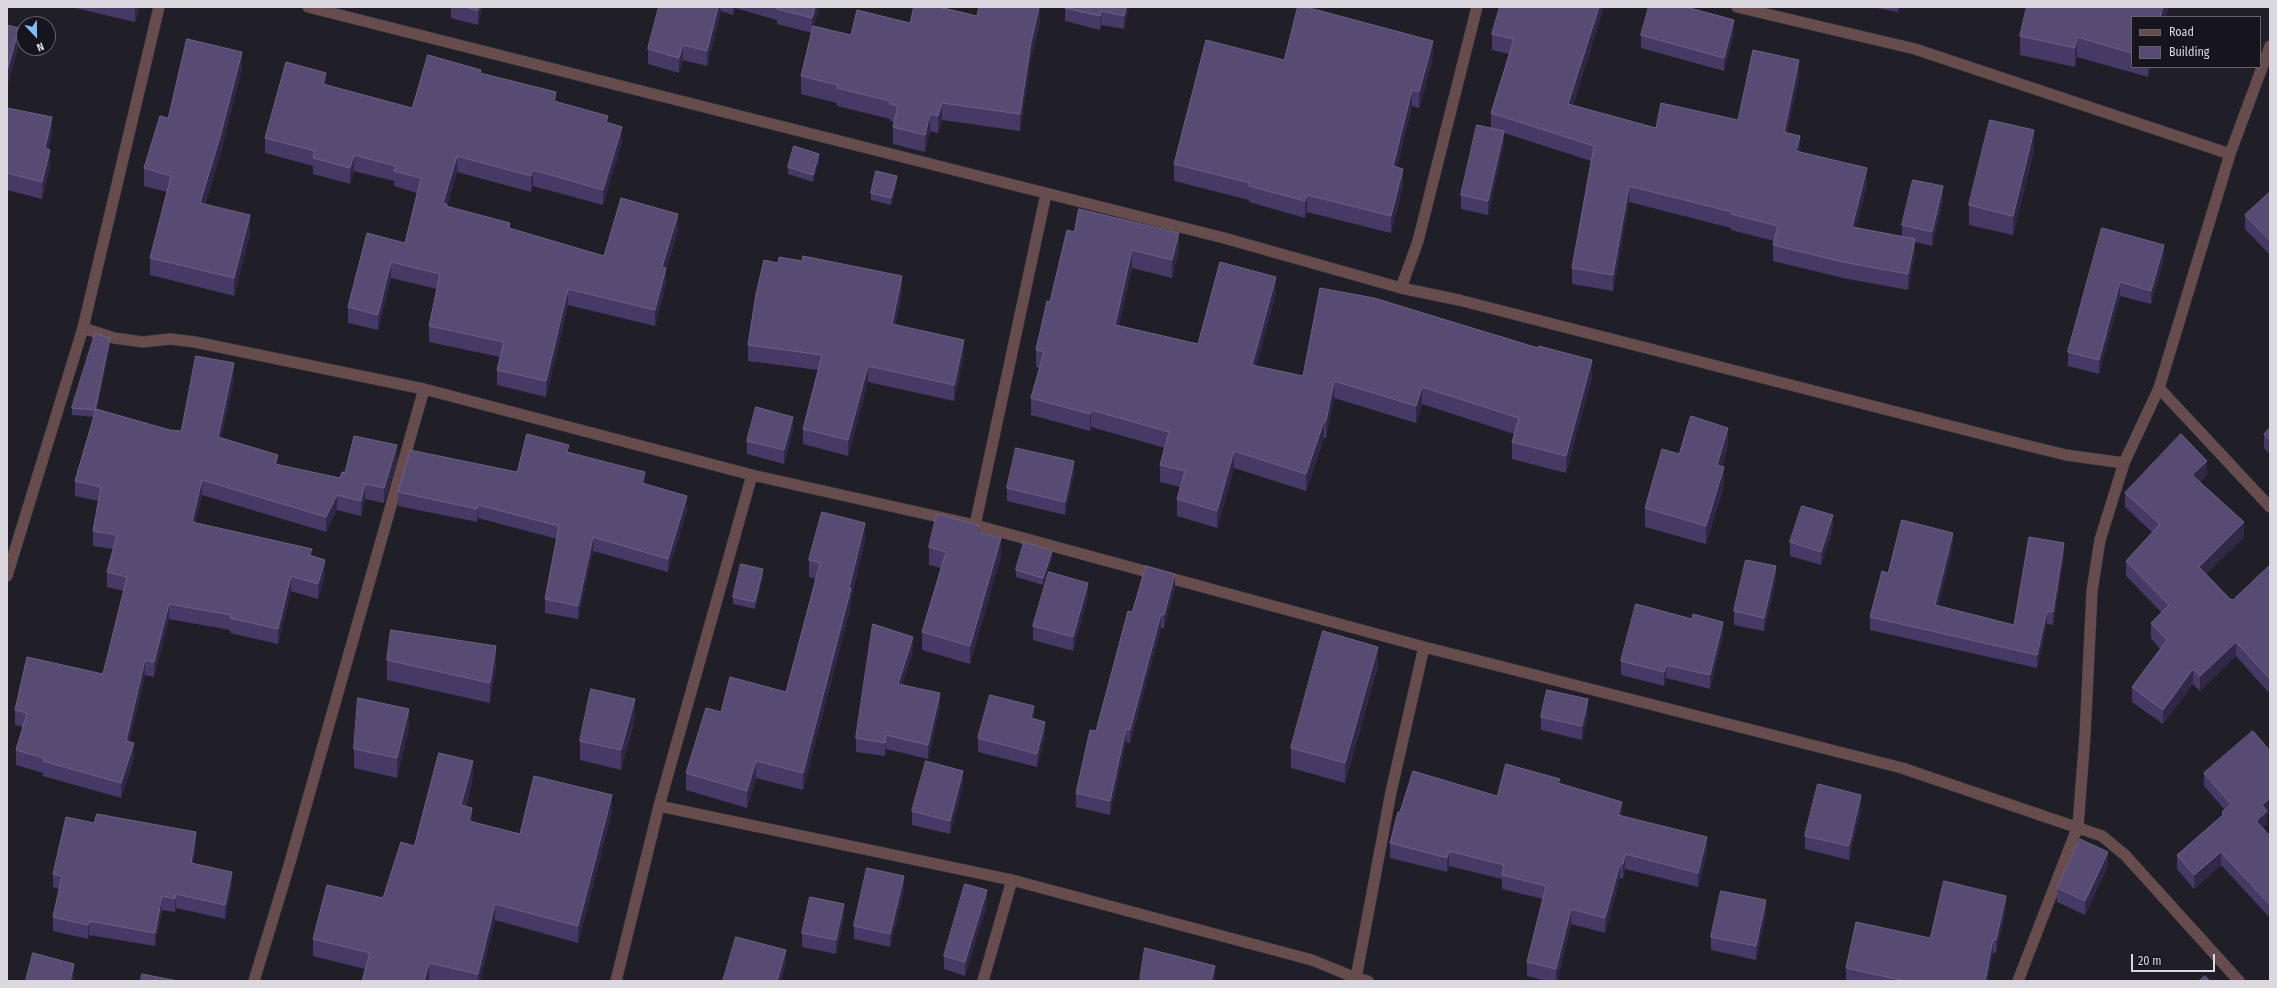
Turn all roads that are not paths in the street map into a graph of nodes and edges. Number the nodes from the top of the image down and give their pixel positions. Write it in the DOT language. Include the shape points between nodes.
graph roads {
  1 [pos="159,7"];
  2 [pos="308,7"];
  3 [pos="1477,7"];
  4 [pos="1737,7"];
  5 [pos="2270,46"];
  6 [pos="2230,154"];
  7 [pos="1046,194"];
  8 [pos="1402,288"];
  9 [pos="83,328"];
  10 [pos="2160,388"];
  11 [pos="424,389"];
  12 [pos="2124,463"];
  13 [pos="752,475"];
  14 [pos="2270,507"];
  15 [pos="976,524"];
  16 [pos="7,576"];
  17 [pos="1424,647"];
  18 [pos="659,806"];
  19 [pos="2078,826"];
  20 [pos="1012,880"];
  21 [pos="1356,978"];
  22 [pos="254,981"];
  23 [pos="616,981"];
  24 [pos="983,981"];
  25 [pos="1368,981"];
  26 [pos="2018,981"];
  27 [pos="2239,981"];
  1 -- 9 [label="street"];
  2 -- 7 [label="street"];
  3 -- 8 [label="street" via="1418,241"];
  4 -- 6 [label="street" via="1915,49"];
  5 -- 6 [label="street"];
  6 -- 10 [label="street"];
  7 -- 8 [label="street" via="1224,238"];
  7 -- 15 [label="street"];
  8 -- 12 [label="street" via="1459,300 2066,455"];
  9 -- 11 [label="street" via="114,338 143,342 170,339 196,342"];
  9 -- 16 [label="street"];
  10 -- 12 [label="street"];
  10 -- 14 [label="street"];
  11 -- 13 [label="street"];
  11 -- 22 [label="street"];
  12 -- 19 [label="street" via="2100,540 2092,591"];
  13 -- 15 [label="street"];
  13 -- 18 [label="street"];
  15 -- 17 [label="street"];
  17 -- 19 [label="street" via="1902,768"];
  17 -- 21 [label="street" via="1391,792"];
  18 -- 20 [label="street"];
  18 -- 23 [label="street"];
  19 -- 26 [label="street"];
  19 -- 27 [label="street" via="2102,836 2126,855"];
  20 -- 21 [label="street" via="1312,960"];
  20 -- 24 [label="street"];
  21 -- 25 [label="street"];
}
